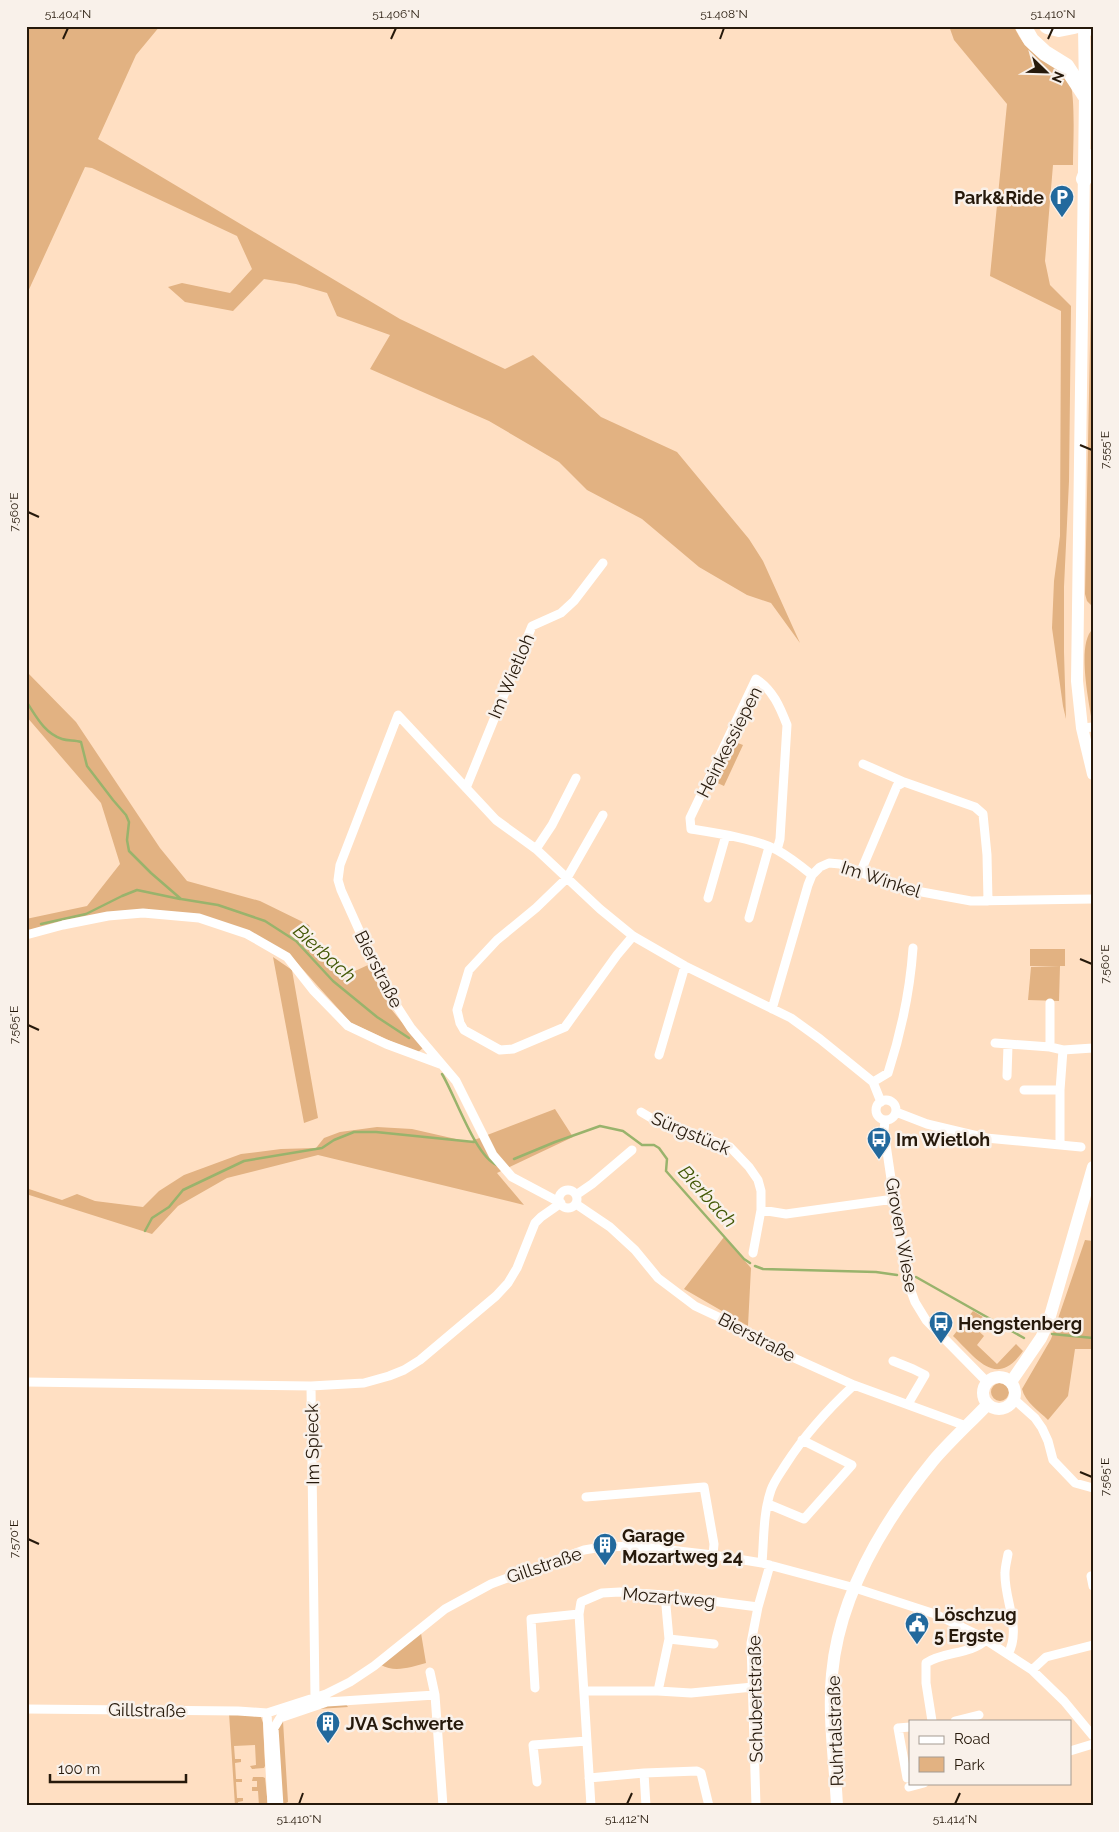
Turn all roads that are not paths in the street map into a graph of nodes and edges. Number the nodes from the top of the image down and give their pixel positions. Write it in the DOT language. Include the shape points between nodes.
graph roads {
  1 [pos="1023,26"];
  2 [pos="1047,26"];
  3 [pos="1074,26"];
  4 [pos="1084,26"];
  5 [pos="1085,95"];
  6 [pos="1093,157"];
  7 [pos="1084,179"];
  8 [pos="602,563"];
  9 [pos="1087,728"];
  10 [pos="863,764"];
  11 [pos="1093,774"];
  12 [pos="576,778"];
  13 [pos="904,782"];
  14 [pos="466,788"];
  15 [pos="603,816"];
  16 [pos="726,835"];
  17 [pos="773,848"];
  18 [pos="536,849"];
  19 [pos="861,871"];
  20 [pos="812,875"];
  21 [pos="567,878"];
  22 [pos="708,898"];
  23 [pos="1093,899"];
  24 [pos="988,901"];
  25 [pos="749,918"];
  26 [pos="26,935"];
  27 [pos="633,936"];
  28 [pos="913,948"];
  29 [pos="685,966"];
  30 [pos="1050,1003"];
  31 [pos="772,1009"];
  32 [pos="995,1044"];
  33 [pos="1008,1045"];
  34 [pos="1050,1047"];
  35 [pos="1093,1048"];
  36 [pos="1063,1050"];
  37 [pos="659,1055"];
  38 [pos="443,1065"];
  39 [pos="1007,1076"];
  40 [pos="873,1082"];
  41 [pos="1024,1090"];
  42 [pos="1060,1090"];
  43 [pos="880,1102"];
  44 [pos="641,1112"];
  45 [pos="896,1112"];
  46 [pos="885,1120"];
  47 [pos="1060,1145"];
  48 [pos="1081,1147"];
  49 [pos="632,1150"];
  50 [pos="1093,1168"];
  51 [pos="576,1199"];
  52 [pos="894,1199"];
  53 [pos="561,1204"];
  54 [pos="761,1210"];
  55 [pos="753,1253"];
  56 [pos="893,1362"];
  57 [pos="26,1382"];
  58 [pos="988,1382"];
  59 [pos="1011,1382"];
  60 [pos="854,1385"];
  61 [pos="311,1386"];
  62 [pos="1014,1399"];
  63 [pos="908,1404"];
  64 [pos="988,1404"];
  65 [pos="966,1426"];
  66 [pos="802,1440"];
  67 [pos="1093,1488"];
  68 [pos="586,1497"];
  69 [pos="768,1504"];
  70 [pos="1008,1554"];
  71 [pos="713,1555"];
  72 [pos="766,1564"];
  73 [pos="855,1588"];
  74 [pos="666,1595"];
  75 [pos="758,1607"];
  76 [pos="579,1614"];
  77 [pos="669,1639"];
  78 [pos="986,1640"];
  79 [pos="714,1644"];
  80 [pos="1093,1645"];
  81 [pos="1008,1654"];
  82 [pos="1032,1670"];
  83 [pos="430,1672"];
  84 [pos="535,1688"];
  85 [pos="753,1688"];
  86 [pos="585,1690"];
  87 [pos="658,1691"];
  88 [pos="435,1695"];
  89 [pos="315,1697"];
  90 [pos="26,1709"];
  91 [pos="267,1713"];
  92 [pos="979,1715"];
  93 [pos="932,1720"];
  94 [pos="959,1720"];
  95 [pos="909,1728"];
  96 [pos="1093,1736"];
  97 [pos="587,1741"];
  98 [pos="1093,1744"];
  99 [pos="1072,1750"];
  100 [pos="644,1773"];
  101 [pos="589,1778"];
  102 [pos="537,1782"];
  103 [pos="909,1782"];
  104 [pos="272,1806"];
  105 [pos="279,1806"];
  106 [pos="443,1806"];
  107 [pos="591,1806"];
  108 [pos="646,1806"];
  109 [pos="709,1806"];
  110 [pos="756,1806"];
  111 [pos="837,1806"];
  1 -- 5 [label="highway" via="1031,40 1066,66"];
  2 -- 3 [label="highway" via="1059,29"];
  4 -- 5 [label="main road"];
  5 -- 7 [label="main road"];
  6 -- 7 [label="highway"];
  7 -- 9 [label="main road" via="1076,681"];
  8 -- 14 [label="street, Im Wietloh" via="561,613 532,626"];
  9 -- 11 [label="main road"];
  10 -- 13 [label="street"];
  12 -- 18 [label="street"];
  13 -- 19 [label="street" via="898,786"];
  13 -- 24 [label="street" via="975,807 982,814"];
  14 -- 18 [label="street" via="496,820"];
  14 -- 38 [label="street, Bierstraße" via="398,715 340,865 338,880 385,988 411,1028"];
  15 -- 21 [label="street"];
  16 -- 17 [label="street"];
  16 -- 17 [label="street, Heinkessiepen" via="691,829 690,818 756,679 768,687 786,725 780,839"];
  16 -- 22 [label="street"];
  17 -- 20 [label="street"];
  17 -- 25 [label="street"];
  18 -- 21 [label="street"];
  19 -- 20 [label="street, Im Winkel" via="830,864 820,867"];
  19 -- 24 [label="street, Im Winkel" via="900,888"];
  20 -- 31 [label="street, Im Winkel"];
  21 -- 27 [label="street"];
  21 -- 27 [label="street" via="497,940 469,970 457,1010 464,1030 500,1050 513,1049 565,1027"];
  23 -- 24 [label="street, Im Winkel"];
  26 -- 38 [label="street" via="108,916 143,913 199,918 247,934 287,958 348,1026"];
  27 -- 29 [label="street"];
  28 -- 40 [label="street" via="899,1039 888,1073"];
  29 -- 31 [label="street"];
  29 -- 37 [label="street"];
  30 -- 34 [label="street"];
  31 -- 40 [label="street" via="792,1018 820,1038"];
  32 -- 33 [label="street"];
  33 -- 34 [label="street"];
  33 -- 39 [label="street"];
  34 -- 36 [label="street"];
  35 -- 36 [label="street"];
  36 -- 42 [label="street"];
  38 -- 53 [label="street, Bierstraße" via="456,1081 493,1155 512,1177"];
  40 -- 43 [label="street"];
  41 -- 42 [label="street"];
  42 -- 47 [label="street"];
  43 -- 45 [label="street" via="890,1101"];
  43 -- 46 [label="street, Groven Wiese" via="878,1114"];
  44 -- 54 [label="street, Sürgstück" via="663,1125 730,1147 758,1180"];
  45 -- 46 [label="street"];
  45 -- 47 [label="street" via="927,1124 986,1138"];
  46 -- 52 [label="street, Groven Wiese"];
  47 -- 48 [label="street"];
  49 -- 51 [label="street"];
  50 -- 59 [label="main road" via="1048,1323"];
  51 -- 53 [label="street" via="569,1208"];
  51 -- 53 [label="street" via="571,1190 564,1191 560,1195"];
  51 -- 60 [label="street, Bierstraße" via="635,1250 658,1278 695,1306 792,1357"];
  52 -- 54 [label="street" via="786,1214"];
  52 -- 58 [label="street, Groven Wiese" via="907,1279 915,1302 935,1330"];
  53 -- 61 [label="street" via="535,1223 517,1268 496,1296 420,1360 404,1370 370,1381"];
  54 -- 55 [label="street, Sürgstück"];
  56 -- 63 [label="street" via="924,1375"];
  57 -- 61 [label="street, Im Spieck"];
  58 -- 59 [label="main road" via="996,1377"];
  58 -- 64 [label="main road" via="984,1389"];
  59 -- 62 [label="main road" via="1015,1390"];
  60 -- 63 [label="street, Bierstraße"];
  60 -- 66 [label="street, Schubertstraße"];
  61 -- 89 [label="street, Im Spieck"];
  62 -- 64 [label="main road" via="999,1409"];
  62 -- 67 [label="street" via="1042,1428 1053,1460 1075,1483"];
  63 -- 65 [label="street, Bierstraße"];
  64 -- 65 [label="main road, Ruhrtalstraße"];
  65 -- 73 [label="main road, Ruhrtalstraße" via="932,1463 895,1513"];
  66 -- 69 [label="street, Schubertstraße" via="771,1490"];
  66 -- 69 [label="street" via="852,1465 804,1519"];
  68 -- 71 [label="street" via="704,1487"];
  69 -- 72 [label="street, Schubertstraße"];
  70 -- 81 [label="street" via="1005,1574 1014,1628"];
  71 -- 72 [label="street, Gillstraße"];
  71 -- 89 [label="street, Gillstraße" via="635,1546 602,1547 551,1561 491,1584 445,1608 374,1666 350,1682"];
  72 -- 73 [label="street, Gillstraße"];
  72 -- 75 [label="street, Schubertstraße"];
  73 -- 78 [label="street, Gillstraße" via="935,1614"];
  73 -- 111 [label="main road, Ruhrtalstraße" via="839,1630 832,1673"];
  74 -- 75 [label="street, Mozartweg"];
  74 -- 76 [label="street, Mozartweg" via="602,1593 581,1602"];
  74 -- 77 [label="street"];
  75 -- 85 [label="street, Schubertstraße" via="752,1642"];
  76 -- 84 [label="street" via="531,1619"];
  76 -- 86 [label="street"];
  77 -- 79 [label="street"];
  77 -- 87 [label="street"];
  78 -- 81 [label="street, Gillstraße"];
  78 -- 93 [label="street" via="973,1648 926,1663"];
  80 -- 82 [label="street" via="1046,1657"];
  81 -- 82 [label="street, Gillstraße"];
  82 -- 96 [label="street, Gillstraße"];
  83 -- 88 [label="street"];
  85 -- 87 [label="street" via="692,1693"];
  85 -- 110 [label="street, Schubertstraße"];
  86 -- 87 [label="street"];
  86 -- 97 [label="street"];
  88 -- 105 [label="street" via="327,1702 280,1718 274,1728"];
  88 -- 106 [label="street"];
  89 -- 91 [label="street, Gillstraße"];
  90 -- 91 [label="street, Gillstraße"];
  91 -- 104 [label="street"];
  92 -- 94 [label="street"];
  95 -- 103 [label="street" via="898,1728"];
  97 -- 101 [label="street"];
  97 -- 102 [label="street" via="533,1745"];
  98 -- 99 [label="street"];
  100 -- 101 [label="street"];
  100 -- 108 [label="street"];
  100 -- 109 [label="street" via="697,1770 701,1773"];
  101 -- 107 [label="street"];
}
